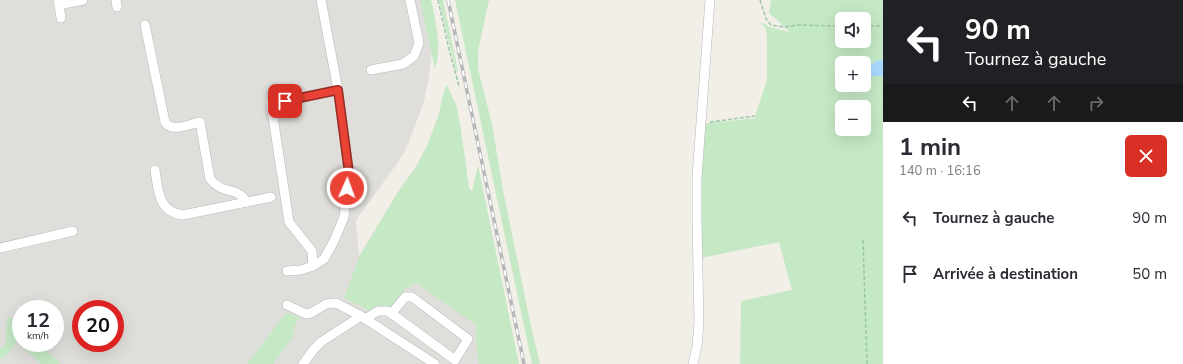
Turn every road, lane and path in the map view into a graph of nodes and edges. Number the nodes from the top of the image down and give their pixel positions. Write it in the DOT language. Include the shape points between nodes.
graph roads {
  1 [pos="83,0"];
  2 [pos="322,0"];
  3 [pos="410,0"];
  4 [pos="438,0"];
  5 [pos="710,0"];
  6 [pos="760,0"];
  7 [pos="58,2"];
  8 [pos="61,18"];
  9 [pos="145,25"];
  10 [pos="835,26"];
  11 [pos="871,26"];
  12 [pos="883,26"];
  13 [pos="371,70"];
  14 [pos="459,86"];
  15 [pos="338,90"];
  16 [pos="755,116"];
  17 [pos="700,123"];
  18 [pos="155,170"];
  19 [pos="271,198"];
  20 [pos="247,202"];
  21 [pos="73,231"];
  22 [pos="863,240"];
  23 [pos="0,248"];
  24 [pos="313,266"];
  25 [pos="287,271"];
  26 [pos="287,305"];
  27 [pos="392,313"];
  28 [pos="363,318"];
  29 [pos="303,364"];
  30 [pos="435,364"];
  31 [pos="693,364"];
  32 [pos="867,364"];
  1 -- 7 [label="street"];
  2 -- 15 [label="street"];
  3 -- 13 [label="street" via="419,43 414,56 403,64"];
  4 -- 14 [label="path" via="448,50"];
  5 -- 17 [label="street"];
  6 -- 10 [label="path" via="766,19 771,25"];
  7 -- 8 [label="street"];
  9 -- 20 [label="street" via="165,122 173,128 200,122 210,179 224,190 242,195"];
  11 -- 12 [label="path"];
  15 -- 24 [label="street" via="349,173 344,217 324,259"];
  15 -- 24 [label="street" via="271,104 289,222 312,251"];
  16 -- 17 [label="path"];
  17 -- 31 [label="street" via="697,177 699,323"];
  18 -- 20 [label="street" via="162,202 175,214 183,215"];
  19 -- 20 [label="street"];
  21 -- 23 [label="street"];
  22 -- 32 [label="path"];
  24 -- 25 [label="street"];
  26 -- 28 [label="street" via="306,314 326,304 336,303"];
  27 -- 27 [label="street" via="455,360 468,339 412,297 405,297"];
  27 -- 28 [label="street" via="378,311"];
  28 -- 29 [label="street" via="322,342"];
  28 -- 30 [label="street"];
}
